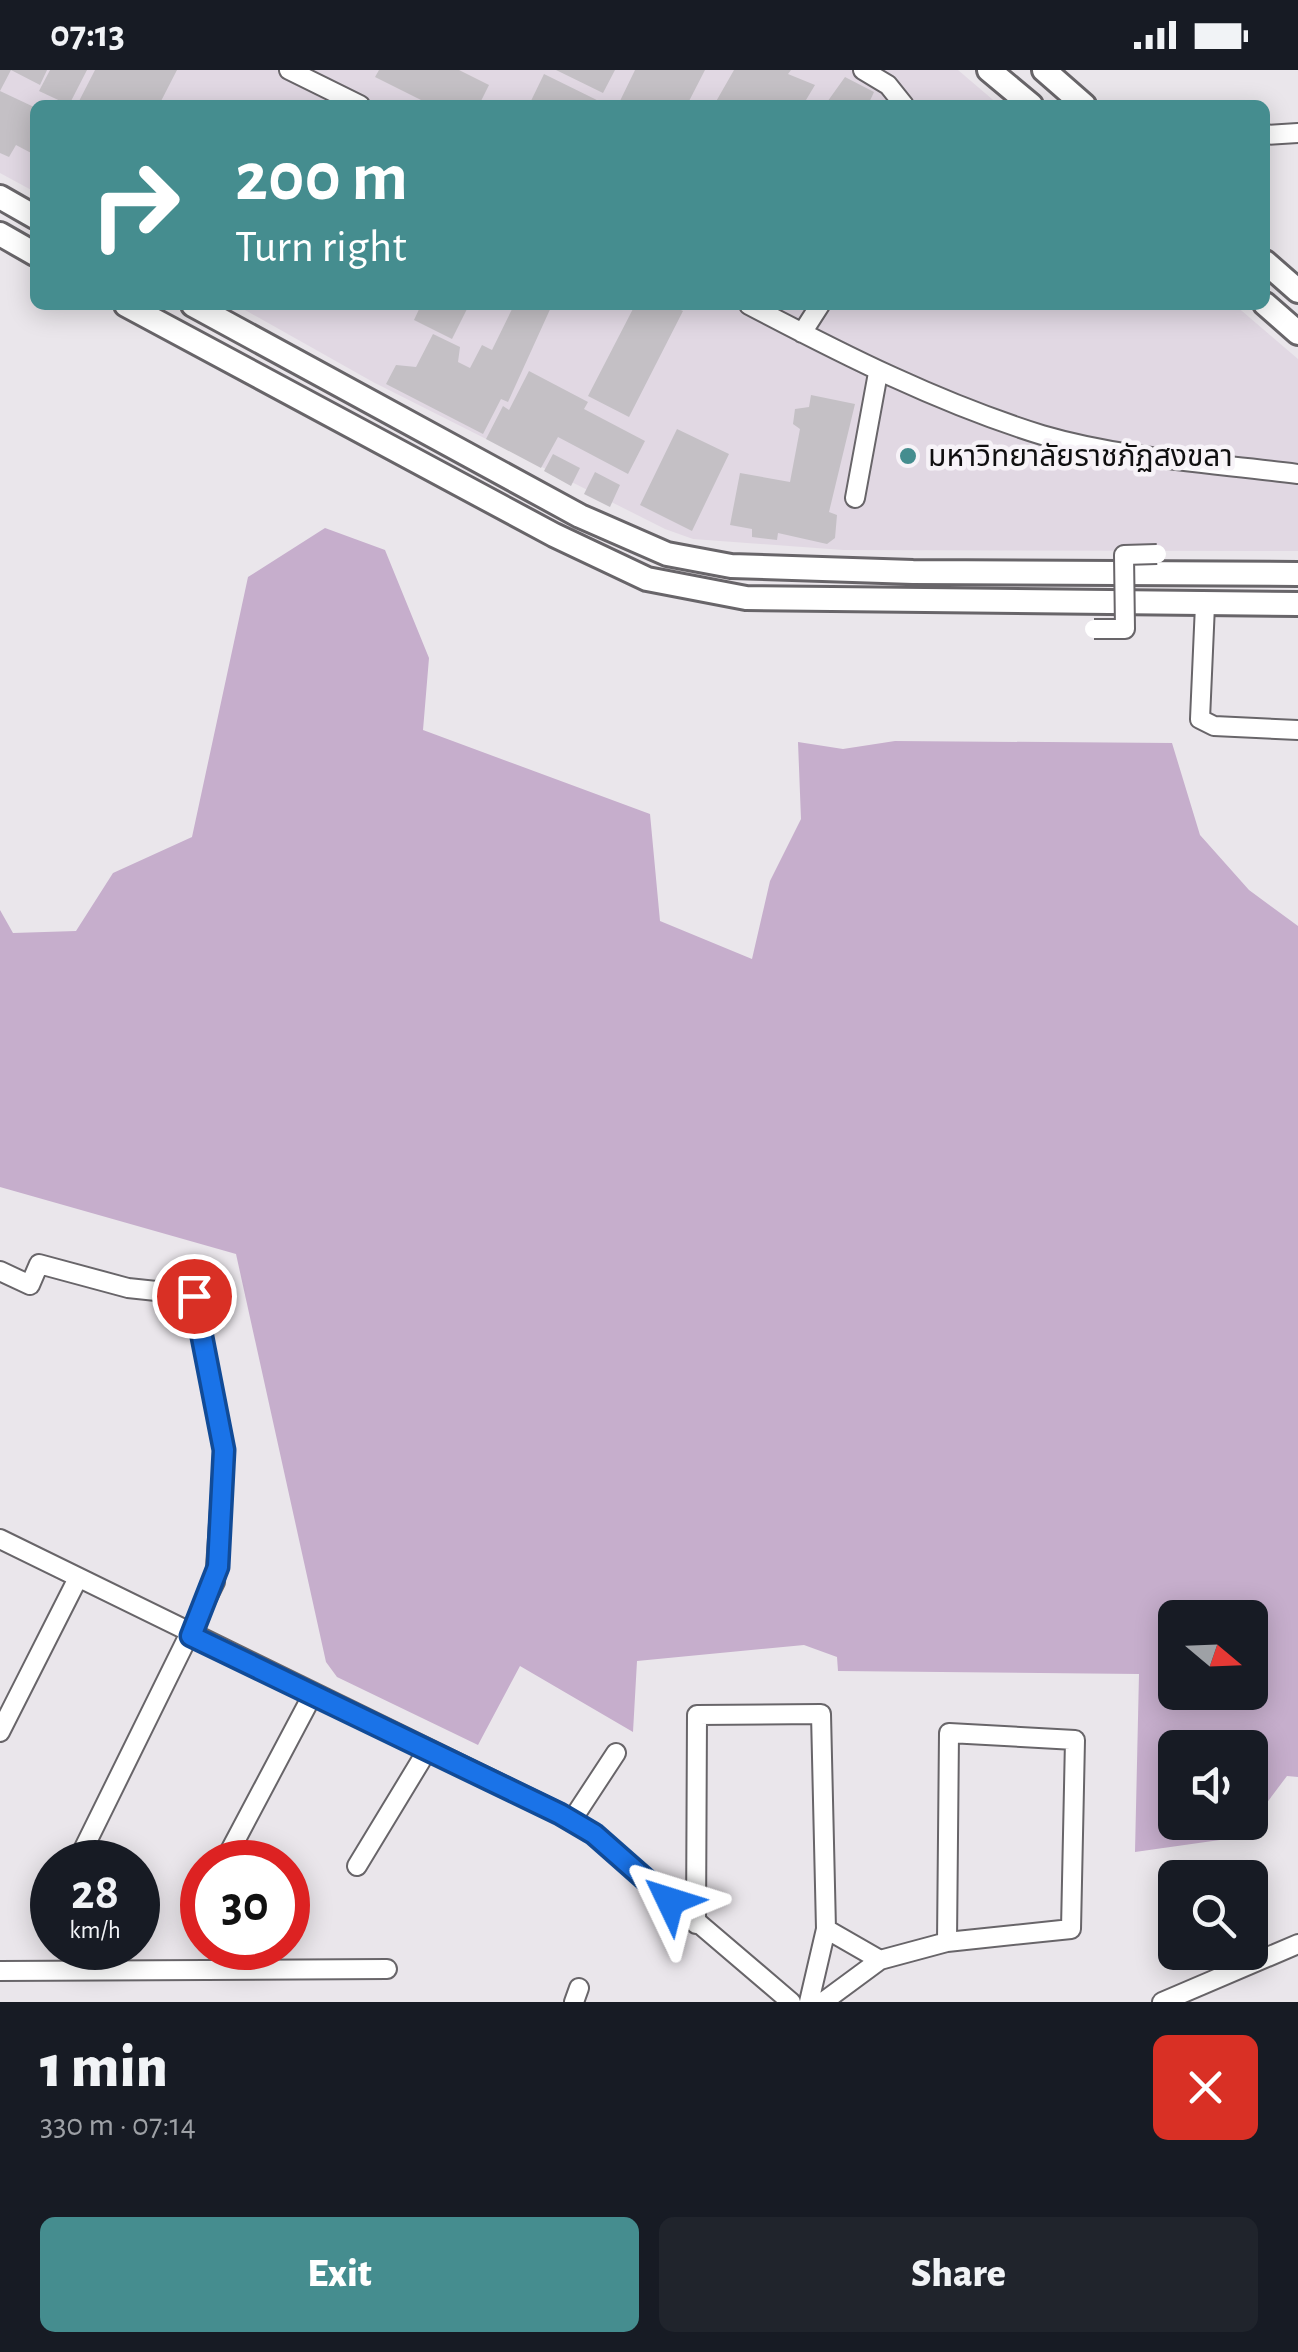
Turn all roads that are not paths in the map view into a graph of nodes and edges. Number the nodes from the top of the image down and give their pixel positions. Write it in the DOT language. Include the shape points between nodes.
graph roads {
  1 [pos="288,70"];
  2 [pos="863,70"];
  3 [pos="988,70"];
  4 [pos="1044,70"];
  5 [pos="350,100"];
  6 [pos="900,100"];
  7 [pos="1025,100"];
  8 [pos="1078,100"];
  9 [pos="1298,133"];
  10 [pos="1270,135"];
  11 [pos="0,197"];
  12 [pos="30,213"];
  13 [pos="0,234"];
  14 [pos="30,251"];
  15 [pos="1270,266"];
  16 [pos="1298,291"];
  17 [pos="1270,308"];
  18 [pos="135,310"];
  19 [pos="203,310"];
  20 [pos="758,310"];
  21 [pos="817,310"];
  22 [pos="802,333"];
  23 [pos="1298,333"];
  24 [pos="878,373"];
  25 [pos="1298,474"];
  26 [pos="855,498"];
  27 [pos="1157,554"];
  28 [pos="1298,566"];
  29 [pos="1250,573"];
  30 [pos="1298,574"];
  31 [pos="1298,604"];
  32 [pos="1205,605"];
  33 [pos="1094,629"];
  34 [pos="1298,730"];
  35 [pos="0,1271"];
  36 [pos="0,1540"];
  37 [pos="78,1578"];
  38 [pos="191,1636"];
  39 [pos="313,1694"];
  40 [pos="0,1732"];
  41 [pos="428,1749"];
  42 [pos="616,1753"];
  43 [pos="572,1820"];
  44 [pos="88,1840"];
  45 [pos="236,1840"];
  46 [pos="357,1866"];
  47 [pos="696,1924"];
  48 [pos="826,1929"];
  49 [pos="947,1942"];
  50 [pos="1298,1944"];
  51 [pos="880,1960"];
  52 [pos="387,1969"];
  53 [pos="0,1971"];
  54 [pos="792,2002"];
  55 [pos="810,2002"];
  56 [pos="823,2002"];
  57 [pos="1162,2002"];
  1 -- 5 [label="street"];
  2 -- 6 [label="street"];
  3 -- 7 [label="main road"];
  4 -- 8 [label="main road"];
  9 -- 10 [label="street"];
  11 -- 12 [label="main road"];
  13 -- 14 [label="main road"];
  15 -- 16 [label="main road"];
  17 -- 23 [label="main road"];
  18 -- 32 [label="main road" via="647,579 746,598"];
  19 -- 29 [label="main road" via="580,516 667,554 731,566 912,572"];
  20 -- 22 [label="street"];
  21 -- 22 [label="street"];
  22 -- 24 [label="street"];
  24 -- 25 [label="street" via="1042,434 1109,450"];
  24 -- 26 [label="street"];
  27 -- 33 [label="street, bridge" via="1124,555 1125,629"];
  28 -- 29 [label="main road"];
  29 -- 30 [label="main road"];
  31 -- 32 [label="main road"];
  32 -- 34 [label="street" via="1200,719 1214,726"];
  35 -- 38 [label="street" via="30,1285 39,1264 128,1288 194,1296 224,1450 218,1567"];
  36 -- 37 [label="street"];
  37 -- 38 [label="street"];
  37 -- 40 [label="street"];
  38 -- 39 [label="street"];
  38 -- 44 [label="street"];
  39 -- 41 [label="street"];
  39 -- 45 [label="street"];
  41 -- 43 [label="street"];
  41 -- 46 [label="street"];
  42 -- 43 [label="street"];
  43 -- 47 [label="street"];
  47 -- 48 [label="street" via="698,1715 821,1714"];
  47 -- 54 [label="street"];
  48 -- 51 [label="street"];
  48 -- 55 [label="street"];
  49 -- 49 [label="street" via="1072,1929 1075,1740 949,1733"];
  49 -- 51 [label="street"];
  50 -- 57 [label="street"];
  51 -- 56 [label="street"];
  52 -- 53 [label="street"];
}
